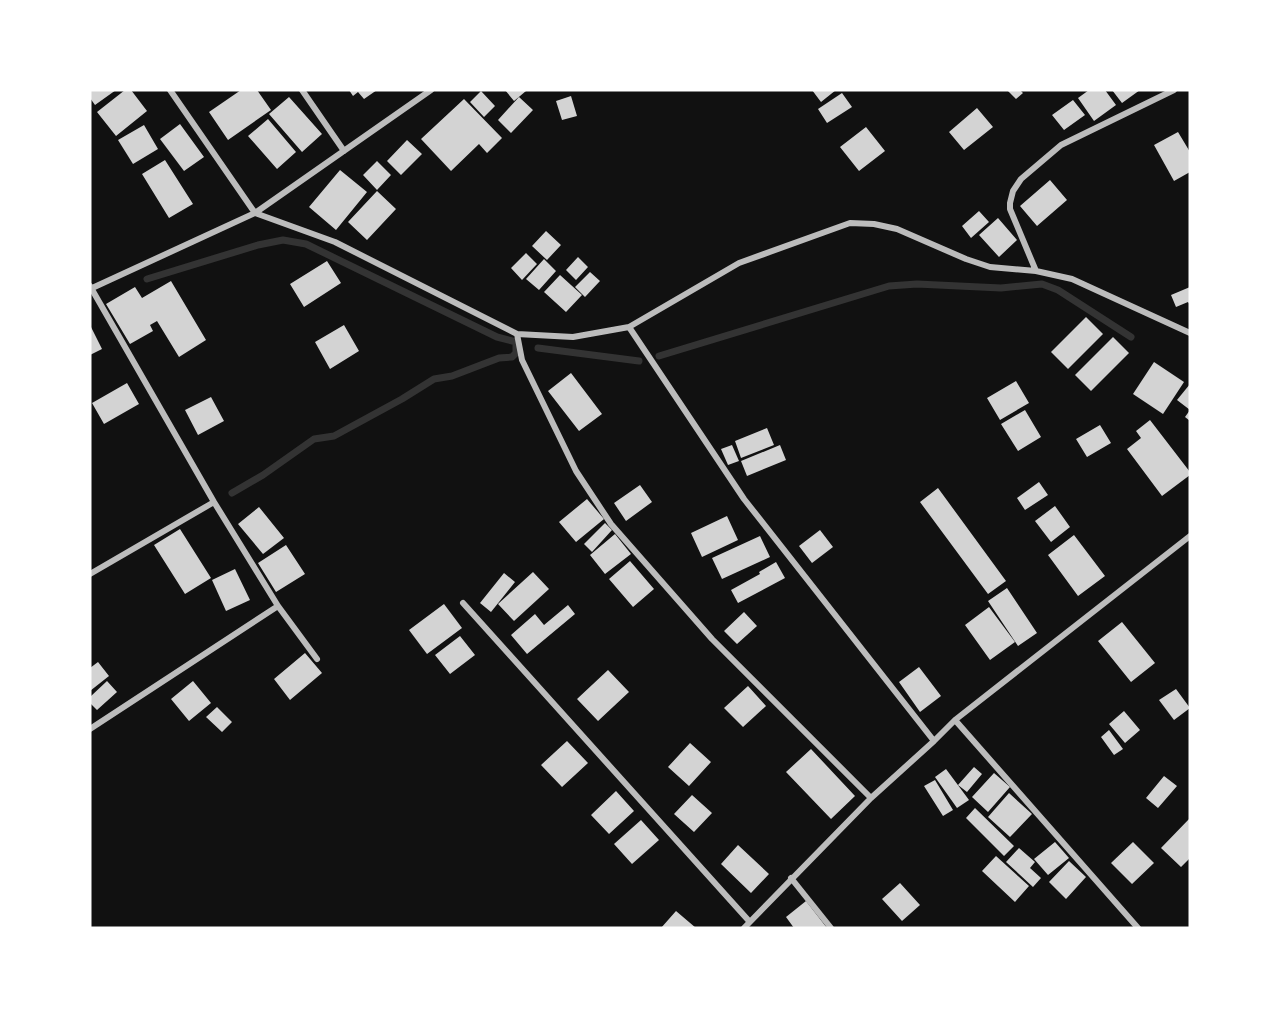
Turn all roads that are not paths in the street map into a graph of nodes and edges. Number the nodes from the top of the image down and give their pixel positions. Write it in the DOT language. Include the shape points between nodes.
graph roads {
  1 [pos="170,90"];
  2 [pos="302,90"];
  3 [pos="431,90"];
  4 [pos="1174,90"];
  5 [pos="344,151"];
  6 [pos="255,213"];
  7 [pos="1036,271"];
  8 [pos="91,288"];
  9 [pos="628,327"];
  10 [pos="1190,333"];
  11 [pos="517,334"];
  12 [pos="214,502"];
  13 [pos="1190,536"];
  14 [pos="90,574"];
  15 [pos="463,603"];
  16 [pos="278,606"];
  17 [pos="317,659"];
  18 [pos="954,720"];
  19 [pos="91,726"];
  20 [pos="934,741"];
  21 [pos="871,798"];
  22 [pos="791,878"];
  23 [pos="749,921"];
  24 [pos="744,928"];
  25 [pos="831,928"];
  26 [pos="1138,928"];
  1 -- 6 [label="street"];
  2 -- 5 [label="street"];
  3 -- 5 [label="street"];
  4 -- 7 [label="street" via="1061,145 1022,179 1013,191 1010,209"];
  5 -- 6 [label="street"];
  6 -- 8 [label="street"];
  6 -- 11 [label="street" via="335,242"];
  7 -- 9 [label="street" via="990,267 897,229 850,223 739,263"];
  7 -- 10 [label="street" via="1072,279"];
  8 -- 12 [label="street"];
  9 -- 11 [label="street" via="573,337"];
  9 -- 20 [label="street" via="744,499"];
  11 -- 21 [label="street" via="522,360 561,441 611,524 712,639"];
  12 -- 14 [label="street"];
  12 -- 16 [label="street"];
  13 -- 18 [label="street"];
  15 -- 23 [label="street"];
  16 -- 17 [label="street"];
  16 -- 19 [label="street"];
  18 -- 20 [label="street"];
  18 -- 26 [label="street"];
  20 -- 21 [label="street"];
  21 -- 22 [label="street"];
  22 -- 23 [label="street"];
  22 -- 25 [label="street"];
  23 -- 24 [label="street"];
}
